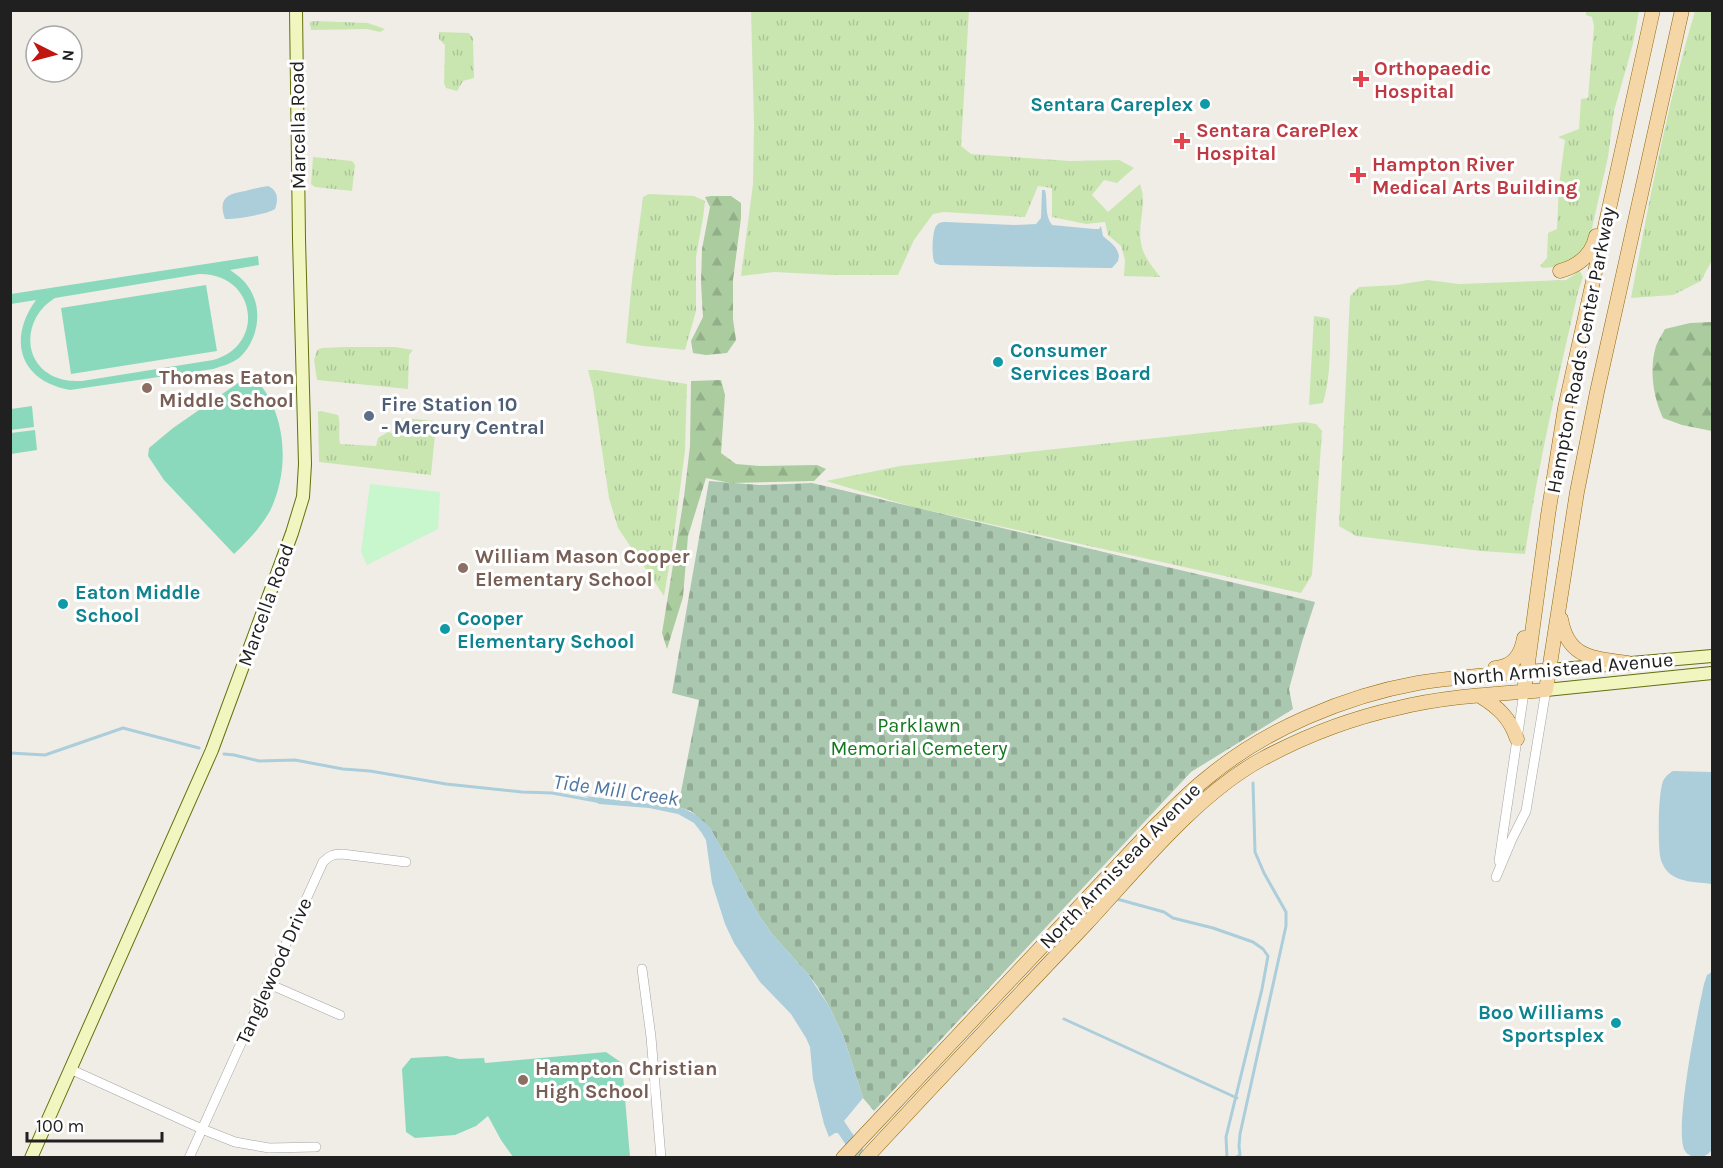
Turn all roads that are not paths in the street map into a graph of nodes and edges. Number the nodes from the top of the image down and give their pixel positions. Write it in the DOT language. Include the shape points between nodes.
graph roads {
  1 [pos="296,10"];
  2 [pos="1653,10"];
  3 [pos="1682,10"];
  4 [pos="1634,95"];
  5 [pos="1560,271"];
  6 [pos="1548,515"];
  7 [pos="1559,608"];
  8 [pos="1713,656"];
  9 [pos="1628,663"];
  10 [pos="1550,670"];
  11 [pos="1526,672"];
  12 [pos="1713,673"];
  13 [pos="1464,677"];
  14 [pos="1546,690"];
  15 [pos="1524,692"];
  16 [pos="1480,696"];
  17 [pos="1517,739"];
  18 [pos="406,862"];
  19 [pos="642,969"];
  20 [pos="269,984"];
  21 [pos="340,1014"];
  22 [pos="70,1069"];
  23 [pos="202,1129"];
  24 [pos="316,1147"];
  25 [pos="869,1154"];
  26 [pos="845,1156"];
  27 [pos="31,1158"];
  28 [pos="189,1158"];
  29 [pos="661,1158"];
  1 -- 22 [label="street, Marcella Road" via="303,496 212,750"];
  2 -- 4 [label="main road, Hampton Roads Center Parkway"];
  3 -- 7 [label="main road, Hampton Roads Center Parkway" via="1597,392"];
  4 -- 5 [label="main road" via="1619,133 1595,242 1580,263"];
  4 -- 6 [label="main road, Hampton Roads Center Parkway" via="1565,408"];
  6 -- 11 [label="main road, Hampton Roads Center Parkway"];
  6 -- 13 [label="main road" via="1534,566 1520,652 1506,667"];
  7 -- 9 [label="main road" via="1563,630 1574,648 1586,656"];
  7 -- 10 [label="main road, Hampton Roads Center Parkway"];
  8 -- 9 [label="street, North Armistead Avenue"];
  9 -- 10 [label="street, North Armistead Avenue"];
  10 -- 11 [label="main road, North Armistead Avenue"];
  10 -- 14 [label="main road, Hampton Roads Center Parkway"];
  11 -- 13 [label="main road, North Armistead Avenue"];
  11 -- 15 [label="main road, Hampton Roads Center Parkway"];
  12 -- 14 [label="street, North Armistead Avenue"];
  13 -- 26 [label="main road, North Armistead Avenue" via="1370,694 1311,716 1252,746 1207,777 1156,825"];
  14 -- 15 [label="main road, North Armistead Avenue"];
  14 -- 17 [label="street" via="1526,811 1496,877"];
  15 -- 16 [label="main road, North Armistead Avenue"];
  15 -- 17 [label="street"];
  16 -- 17 [label="main road" via="1504,714"];
  16 -- 25 [label="main road, North Armistead Avenue" via="1407,706 1353,720 1268,756 1219,788 1162,842"];
  18 -- 20 [label="street, Tanglewood Drive" via="342,854 328,856"];
  19 -- 29 [label="street"];
  20 -- 21 [label="street"];
  20 -- 23 [label="street, Tanglewood Drive"];
  22 -- 23 [label="street"];
  22 -- 27 [label="street, Marcella Road"];
  23 -- 24 [label="street" via="246,1145"];
  23 -- 28 [label="street, Tanglewood Drive"];
}
